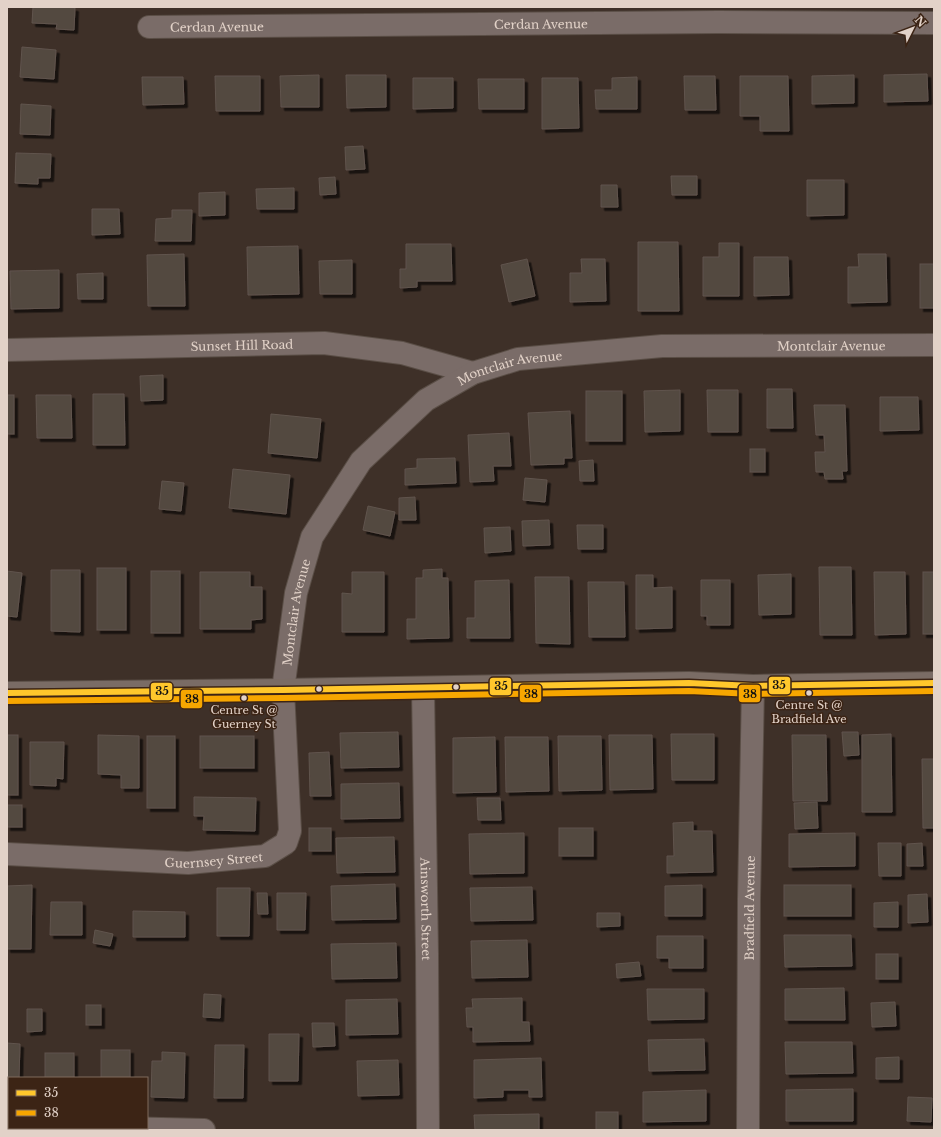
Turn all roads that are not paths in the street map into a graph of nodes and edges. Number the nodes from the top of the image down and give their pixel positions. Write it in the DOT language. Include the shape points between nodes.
graph roads {
  1 [pos="717,15"];
  2 [pos="362,16"];
  3 [pos="934,23"];
  4 [pos="149,27"];
  5 [pos="934,345"];
  6 [pos="7,350"];
  7 [pos="473,373"];
  8 [pos="934,684"];
  9 [pos="753,686"];
  10 [pos="423,688"];
  11 [pos="283,690"];
  12 [pos="7,693"];
  13 [pos="7,854"];
  14 [pos="148,1129"];
  15 [pos="204,1130"];
  16 [pos="428,1130"];
  17 [pos="748,1130"];
  1 -- 2 [label="street, Cerdan Avenue"];
  1 -- 3 [label="street, Cerdan Avenue"];
  2 -- 4 [label="street, Cerdan Avenue"];
  5 -- 7 [label="street, Montclair Avenue" via="662,346 518,360"];
  6 -- 7 [label="street, Sunset Hill Road" via="324,343 402,353"];
  7 -- 11 [label="street, Montclair Avenue" via="426,400 361,461 312,537 296,593"];
  8 -- 9 [label="main road"];
  9 -- 10 [label="main road" via="689,683"];
  9 -- 17 [label="street, Bradfield Avenue"];
  10 -- 11 [label="main road"];
  10 -- 16 [label="street, Ainsworth Street"];
  11 -- 12 [label="main road"];
  11 -- 13 [label="street, Guernsey Street" via="290,831 286,843 265,856 188,863"];
  14 -- 15 [label="street"];
}
